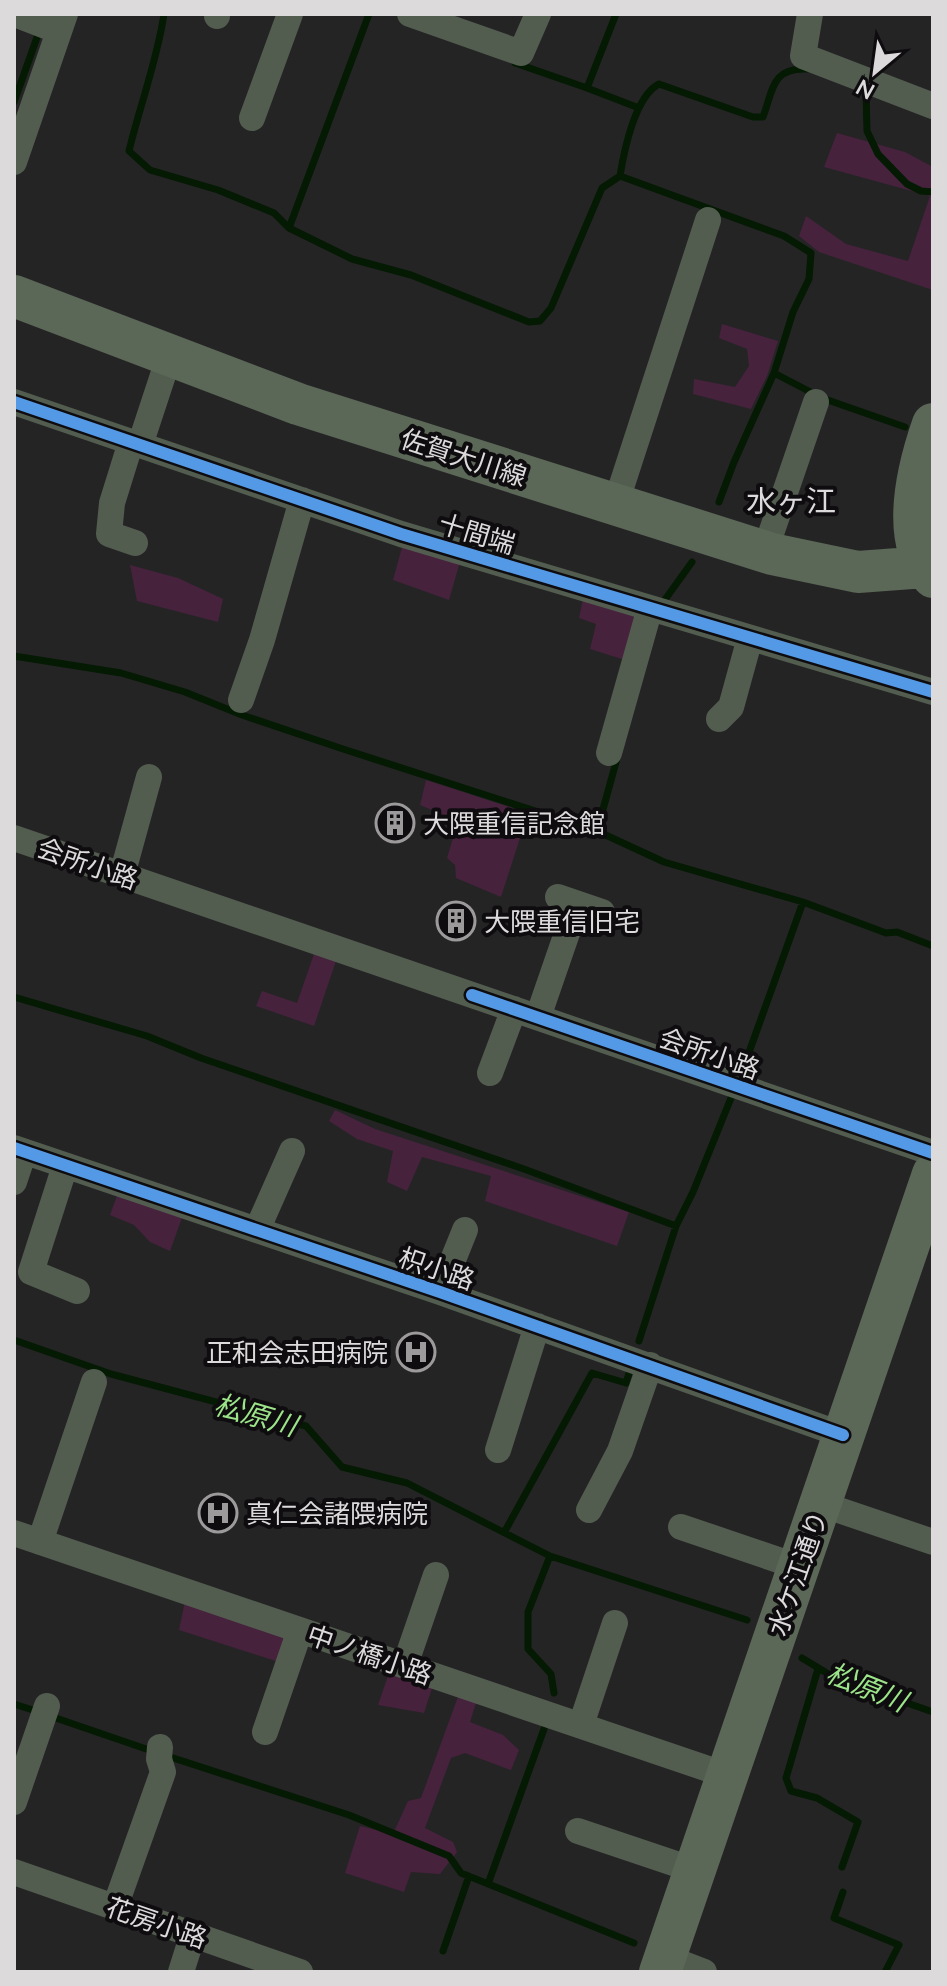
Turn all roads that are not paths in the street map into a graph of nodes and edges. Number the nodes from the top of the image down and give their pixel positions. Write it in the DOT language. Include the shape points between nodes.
graph roads {
  1 [pos="290,14"];
  2 [pos="410,14"];
  3 [pos="538,14"];
  4 [pos="810,14"];
  5 [pos="45,21"];
  6 [pos="933,106"];
  7 [pos="252,118"];
  8 [pos="14,162"];
  9 [pos="708,220"];
  10 [pos="14,296"];
  11 [pos="165,370"];
  12 [pos="14,402"];
  13 [pos="816,402"];
  14 [pos="933,424"];
  15 [pos="135,443"];
  16 [pos="302,500"];
  17 [pos="615,506"];
  18 [pos="135,543"];
  19 [pos="765,551"];
  20 [pos="929,572"];
  21 [pos="650,608"];
  22 [pos="750,638"];
  23 [pos="933,692"];
  24 [pos="241,700"];
  25 [pos="719,719"];
  26 [pos="609,753"];
  27 [pos="149,777"];
  28 [pos="14,838"];
  29 [pos="122,875"];
  30 [pos="579,904"];
  31 [pos="526,1013"];
  32 [pos="490,1073"];
  33 [pos="19,1150"];
  34 [pos="292,1151"];
  35 [pos="933,1153"];
  36 [pos="65,1166"];
  37 [pos="933,1174"];
  38 [pos="14,1182"];
  39 [pos="257,1230"];
  40 [pos="465,1230"];
  41 [pos="77,1291"];
  42 [pos="440,1292"];
  43 [pos="537,1326"];
  44 [pos="650,1365"];
  45 [pos="94,1382"];
  46 [pos="843,1435"];
  47 [pos="498,1450"];
  48 [pos="821,1504"];
  49 [pos="589,1510"];
  50 [pos="681,1527"];
  51 [pos="14,1533"];
  52 [pos="40,1542"];
  53 [pos="933,1542"];
  54 [pos="799,1567"];
  55 [pos="436,1575"];
  56 [pos="615,1623"];
  57 [pos="300,1630"];
  58 [pos="405,1665"];
  59 [pos="44,1716"];
  60 [pos="581,1725"];
  61 [pos="265,1732"];
  62 [pos="159,1753"];
  63 [pos="726,1775"];
  64 [pos="14,1802"];
  65 [pos="578,1831"];
  66 [pos="694,1870"];
  67 [pos="14,1872"];
  68 [pos="115,1907"];
  69 [pos="193,1934"];
  70 [pos="663,1964"];
  71 [pos="181,1972"];
  72 [pos="300,1972"];
  73 [pos="704,1972"];
  1 -- 7 [label="street"];
  2 -- 3 [label="street" via="521,53"];
  4 -- 6 [label="street" via="803,56"];
  5 -- 8 [label="street"];
  9 -- 17 [label="street"];
  10 -- 11 [label="main road, 佐賀大川線"];
  11 -- 15 [label="street"];
  11 -- 17 [label="main road, 佐賀大川線" via="298,404"];
  12 -- 15 [label="street, 十間端"];
  13 -- 19 [label="street"];
  14 -- 20 [label="main road" via="919,465 914,522"];
  15 -- 16 [label="street, 十間端"];
  15 -- 18 [label="street" via="112,503 109,534"];
  16 -- 21 [label="street, 十間端"];
  16 -- 24 [label="street"];
  17 -- 19 [label="main road, 佐賀大川線"];
  19 -- 20 [label="main road, 佐賀大川線" via="858,572"];
  21 -- 22 [label="street, 十間端"];
  21 -- 26 [label="street"];
  22 -- 23 [label="street, 十間端"];
  22 -- 25 [label="street" via="731,707"];
  27 -- 29 [label="street"];
  28 -- 29 [label="street, 会所小路"];
  29 -- 31 [label="street, 会所小路"];
  30 -- 31 [label="street"];
  31 -- 32 [label="street"];
  31 -- 35 [label="street, 会所小路"];
  33 -- 36 [label="street, 枳小路"];
  33 -- 38 [label="street"];
  34 -- 39 [label="street"];
  36 -- 39 [label="street, 枳小路"];
  36 -- 41 [label="street" via="31,1272"];
  37 -- 46 [label="main road, 水ケ江通り"];
  39 -- 42 [label="street, 枳小路"];
  40 -- 42 [label="street"];
  42 -- 43 [label="street, 枳小路"];
  43 -- 44 [label="street, 枳小路"];
  43 -- 47 [label="street"];
  44 -- 46 [label="street, 枳小路"];
  44 -- 49 [label="street" via="620,1451"];
  45 -- 52 [label="street"];
  46 -- 48 [label="main road, 水ケ江通り"];
  48 -- 53 [label="street"];
  48 -- 54 [label="main road, 水ケ江通り"];
  50 -- 54 [label="street"];
  51 -- 52 [label="street, 中ノ橋小路"];
  52 -- 57 [label="street, 中ノ橋小路"];
  54 -- 63 [label="main road, 水ケ江通り"];
  55 -- 58 [label="street"];
  56 -- 60 [label="street"];
  57 -- 58 [label="street, 中ノ橋小路"];
  57 -- 61 [label="street"];
  58 -- 60 [label="street, 中ノ橋小路"];
  59 -- 64 [label="street"];
  60 -- 63 [label="street, 中ノ橋小路"];
  62 -- 68 [label="street" via="163,1772"];
  63 -- 66 [label="main road, 水ケ江通り"];
  65 -- 66 [label="street"];
  66 -- 70 [label="main road, 水ケ江通り"];
  67 -- 68 [label="street, 花房小路"];
  68 -- 69 [label="street, 花房小路"];
  69 -- 71 [label="street"];
  69 -- 72 [label="street, 花房小路"];
  70 -- 73 [label="street"];
}
